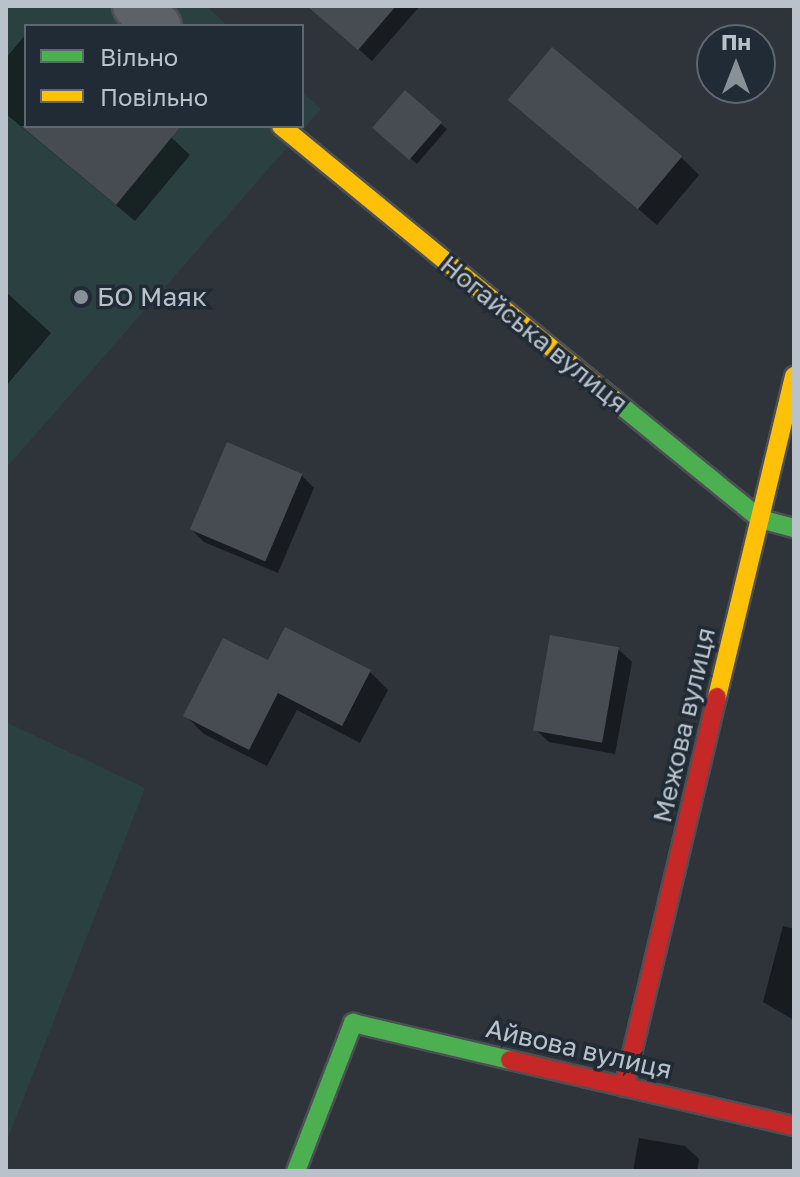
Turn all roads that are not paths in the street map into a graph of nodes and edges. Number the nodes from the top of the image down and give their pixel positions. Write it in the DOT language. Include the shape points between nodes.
graph roads {
  1 [pos="283,128"];
  2 [pos="794,376"];
  3 [pos="760,519"];
  4 [pos="794,528"];
  5 [pos="624,1087"];
  6 [pos="794,1126"];
  7 [pos="296,1171"];
  1 -- 3 [label="street, Ногайська вулиця"];
  2 -- 3 [label="street, Межова вулиця"];
  3 -- 4 [label="street, Ногайська вулиця"];
  3 -- 5 [label="street, Межова вулиця"];
  5 -- 6 [label="street, Айвова вулиця"];
  5 -- 7 [label="street, Айвова вулиця" via="353,1023"];
}
